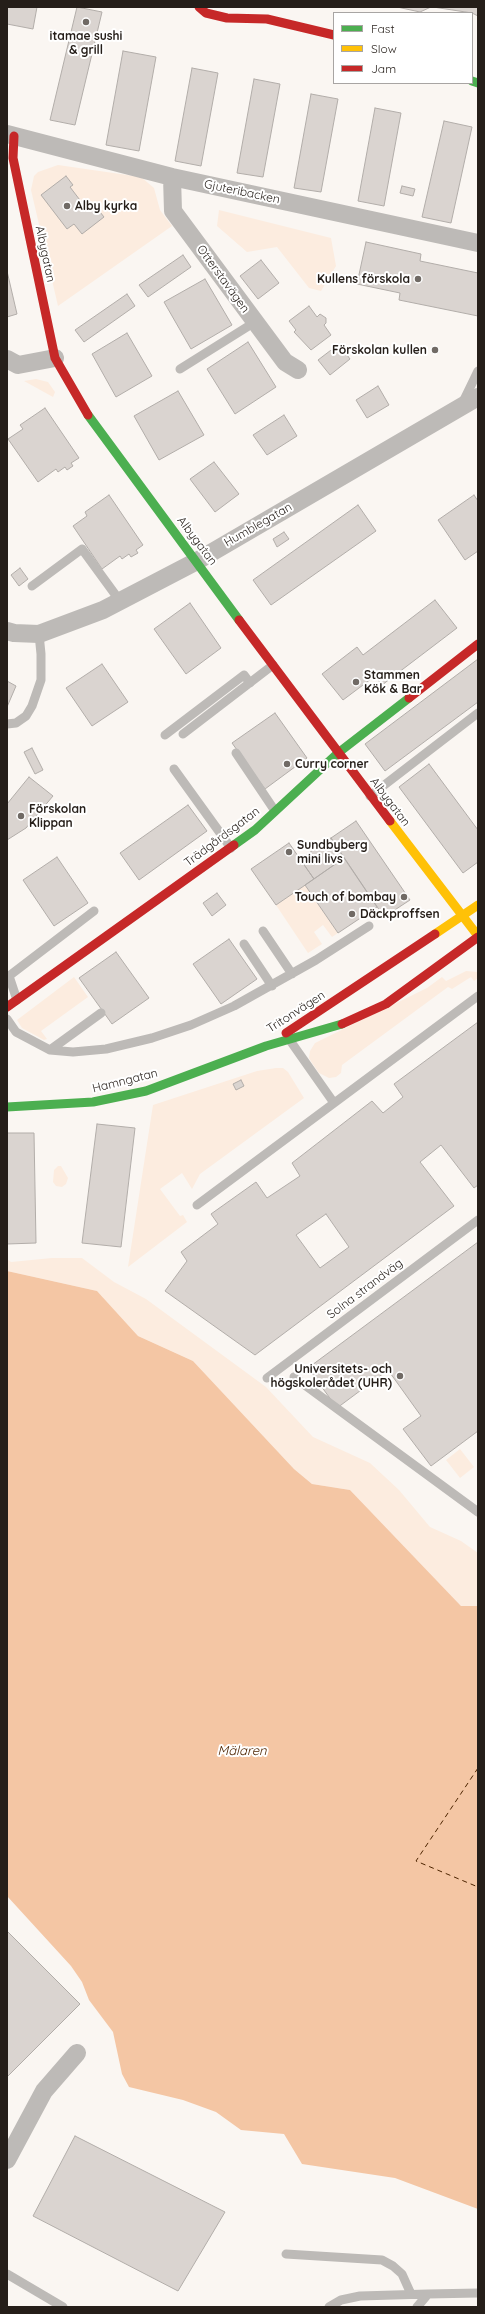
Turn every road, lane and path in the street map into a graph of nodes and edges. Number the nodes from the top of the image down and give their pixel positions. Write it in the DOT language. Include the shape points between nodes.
graph roads {
  1 [pos="199,7"];
  2 [pos="251,8"];
  3 [pos="267,19"];
  4 [pos="333,35"];
  5 [pos="11,135"];
  6 [pos="172,177"];
  7 [pos="478,243"];
  8 [pos="255,322"];
  9 [pos="7,358"];
  10 [pos="55,358"];
  11 [pos="180,369"];
  12 [pos="298,370"];
  13 [pos="478,371"];
  14 [pos="478,397"];
  15 [pos="460,408"];
  16 [pos="197,561"];
  17 [pos="32,586"];
  18 [pos="120,601"];
  19 [pos="7,631"];
  20 [pos="39,634"];
  21 [pos="478,644"];
  22 [pos="274,665"];
  23 [pos="250,683"];
  24 [pos="478,713"];
  25 [pos="7,724"];
  26 [pos="183,734"];
  27 [pos="165,735"];
  28 [pos="338,753"];
  29 [pos="236,754"];
  30 [pos="174,769"];
  31 [pos="370,796"];
  32 [pos="275,811"];
  33 [pos="231,848"];
  34 [pos="478,905"];
  35 [pos="94,911"];
  36 [pos="463,916"];
  37 [pos="369,926"];
  38 [pos="263,931"];
  39 [pos="478,936"];
  40 [pos="244,944"];
  41 [pos="292,974"];
  42 [pos="272,986"];
  43 [pos="478,996"];
  44 [pos="17,1000"];
  45 [pos="7,1006"];
  46 [pos="101,1013"];
  47 [pos="7,1019"];
  48 [pos="289,1039"];
  49 [pos="266,1046"];
  50 [pos="50,1050"];
  51 [pos="334,1103"];
  52 [pos="7,1107"];
  53 [pos="197,1205"];
  54 [pos="478,1220"];
  55 [pos="294,1377"];
  56 [pos="267,1378"];
  57 [pos="478,1512"];
  58 [pos="77,2053"];
  59 [pos="7,2160"];
  60 [pos="286,2254"];
  61 [pos="7,2274"];
  62 [pos="478,2292"];
  63 [pos="411,2294"];
  64 [pos="428,2294"];
  65 [pos="63,2307"];
  66 [pos="329,2307"];
  67 [pos="417,2307"];
  1 -- 3 [label="street" via="206,13 226,18"];
  2 -- 3 [label="street"];
  3 -- 4 [label="street"];
  5 -- 6 [label="street, Gjuteribacken"];
  5 -- 10 [label="street, Albygatan" via="13,158"];
  6 -- 7 [label="street, Gjuteribacken"];
  6 -- 8 [label="street, Otterstavägen" via="173,211"];
  8 -- 11 [label="lane"];
  8 -- 12 [label="street, Otterstavägen" via="285,362"];
  9 -- 10 [label="street" via="18,365"];
  10 -- 16 [label="street, Albygatan" via="83,409"];
  13 -- 15 [label="lane"];
  14 -- 15 [label="street, Humblegatan"];
  15 -- 16 [label="street, Humblegatan"];
  16 -- 18 [label="street, Humblegatan"];
  16 -- 22 [label="street, Albygatan"];
  17 -- 18 [label="lane" via="82,549"];
  18 -- 20 [label="street, Humblegatan" via="80,620"];
  19 -- 20 [label="street, Humblegatan"];
  20 -- 25 [label="lane" via="41,680 32,706 26,716 16,723"];
  21 -- 28 [label="street, Trädgårdsgatan"];
  22 -- 23 [label="lane"];
  22 -- 28 [label="street, Albygatan"];
  23 -- 26 [label="lane"];
  23 -- 27 [label="lane" via="244,675"];
  24 -- 31 [label="lane"];
  28 -- 31 [label="street, Albygatan"];
  28 -- 32 [label="street, Trädgårdsgatan"];
  29 -- 32 [label="lane"];
  30 -- 33 [label="lane"];
  31 -- 36 [label="street, Albygatan"];
  32 -- 33 [label="street, Trädgårdsgatan"];
  33 -- 44 [label="street, Trädgårdsgatan"];
  34 -- 36 [label="street, Tritonvägen"];
  35 -- 44 [label="lane" via="9,976"];
  36 -- 39 [label="street"];
  36 -- 49 [label="street, Tritonvägen"];
  37 -- 41 [label="lane"];
  38 -- 41 [label="lane"];
  39 -- 48 [label="street, Tritonvägen" via="386,1004 352,1021"];
  40 -- 42 [label="lane"];
  41 -- 42 [label="lane"];
  42 -- 50 [label="lane" via="210,1017 152,1038 106,1049 74,1052"];
  43 -- 51 [label="lane"];
  44 -- 45 [label="street, Trädgårdsgatan"];
  46 -- 50 [label="lane"];
  47 -- 50 [label="lane" via="16,1032"];
  48 -- 49 [label="street, Tritonvägen"];
  48 -- 51 [label="lane"];
  49 -- 52 [label="street, Hamngatan" via="146,1091 93,1102"];
  51 -- 53 [label="lane"];
  54 -- 56 [label="lane, Solna strandväg"];
  55 -- 57 [label="lane"];
  58 -- 59 [label="street" via="44,2091"];
  60 -- 63 [label="lane" via="382,2260 402,2274"];
  61 -- 65 [label="lane"];
  62 -- 64 [label="lane"];
  63 -- 64 [label="lane"];
  63 -- 66 [label="lane" via="360,2296 341,2300"];
  64 -- 67 [label="lane"];
}
